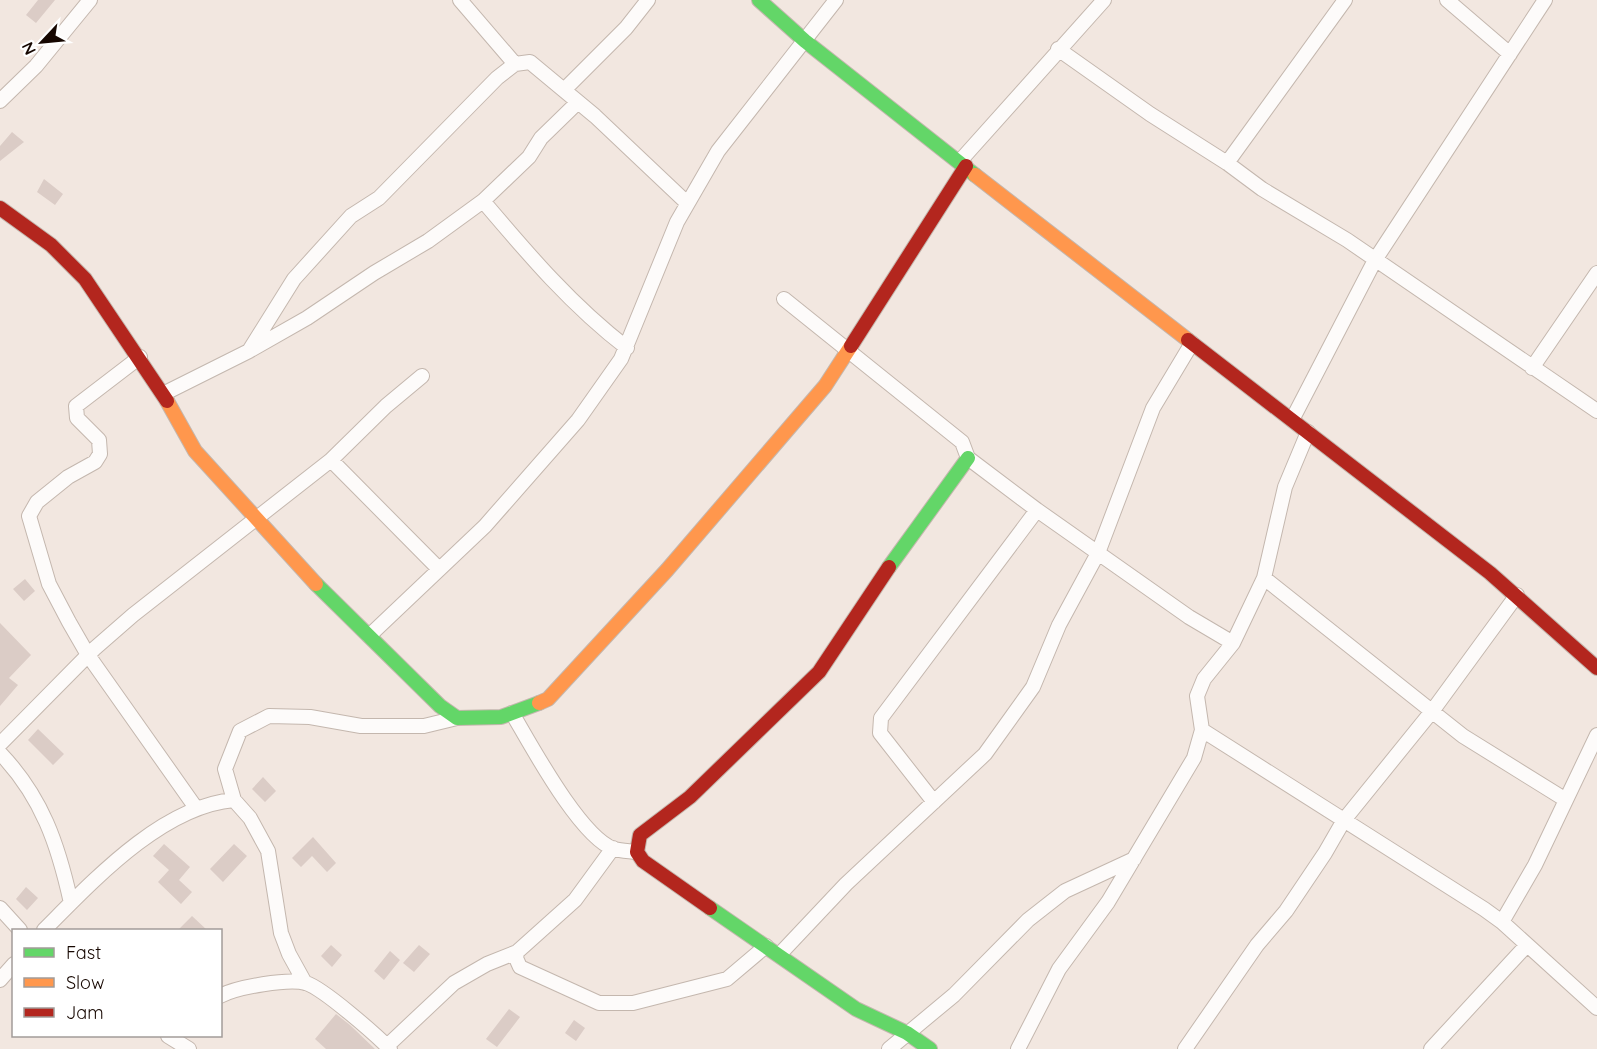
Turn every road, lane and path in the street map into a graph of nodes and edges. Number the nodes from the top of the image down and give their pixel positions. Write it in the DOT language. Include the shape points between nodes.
graph roads {
  1 [pos="90,0"];
  2 [pos="460,0"];
  3 [pos="648,0"];
  4 [pos="759,0"];
  5 [pos="836,0"];
  6 [pos="1104,0"];
  7 [pos="1345,0"];
  8 [pos="1447,0"];
  9 [pos="1545,0"];
  10 [pos="805,41"];
  11 [pos="1058,49"];
  12 [pos="1510,54"];
  13 [pos="515,64"];
  14 [pos="564,90"];
  15 [pos="0,101"];
  16 [pos="578,102"];
  17 [pos="963,163"];
  18 [pos="1227,163"];
  19 [pos="483,201"];
  20 [pos="687,203"];
  21 [pos="0,208"];
  22 [pos="1375,260"];
  23 [pos="1597,273"];
  24 [pos="784,299"];
  25 [pos="1192,343"];
  26 [pos="627,348"];
  27 [pos="249,351"];
  28 [pos="848,351"];
  29 [pos="140,357"];
  30 [pos="1532,368"];
  31 [pos="422,376"];
  32 [pos="163,394"];
  33 [pos="1597,411"];
  34 [pos="1292,420"];
  35 [pos="1308,432"];
  36 [pos="968,458"];
  37 [pos="331,460"];
  38 [pos="1037,510"];
  39 [pos="256,519"];
  40 [pos="1098,553"];
  41 [pos="440,569"];
  42 [pos="1264,578"];
  43 [pos="1517,595"];
  44 [pos="369,636"];
  45 [pos="1233,643"];
  46 [pos="88,655"];
  47 [pos="1597,668"];
  48 [pos="1433,710"];
  49 [pos="512,712"];
  50 [pos="457,718"];
  51 [pos="1202,730"];
  52 [pos="1597,735"];
  53 [pos="0,744"];
  54 [pos="0,753"];
  55 [pos="234,800"];
  56 [pos="1566,800"];
  57 [pos="934,802"];
  58 [pos="196,808"];
  59 [pos="1344,820"];
  60 [pos="613,849"];
  61 [pos="637,852"];
  62 [pos="1135,858"];
  63 [pos="71,903"];
  64 [pos="0,908"];
  65 [pos="1502,922"];
  66 [pos="19,929"];
  67 [pos="45,929"];
  68 [pos="766,946"];
  69 [pos="1526,946"];
  70 [pos="517,952"];
  71 [pos="779,955"];
  72 [pos="12,966"];
  73 [pos="0,980"];
  74 [pos="305,983"];
  75 [pos="222,995"];
  76 [pos="1597,1008"];
  77 [pos="907,1033"];
  78 [pos="173,1037"];
  79 [pos="388,1047"];
  80 [pos="189,1049"];
  81 [pos="889,1049"];
  82 [pos="930,1049"];
  83 [pos="1017,1049"];
  84 [pos="1185,1049"];
  85 [pos="1431,1049"];
  1 -- 15 [label="street" via="36,66"];
  2 -- 13 [label="street"];
  3 -- 14 [label="street" via="626,28"];
  4 -- 10 [label="street"];
  5 -- 10 [label="street"];
  6 -- 11 [label="street"];
  7 -- 18 [label="street"];
  8 -- 12 [label="street"];
  9 -- 12 [label="street"];
  10 -- 17 [label="street"];
  10 -- 20 [label="street" via="718,151"];
  11 -- 17 [label="street"];
  11 -- 18 [label="street"];
  12 -- 22 [label="street"];
  13 -- 14 [label="street" via="530,62"];
  13 -- 27 [label="street" via="476,96 379,198 351,216 294,279"];
  14 -- 16 [label="street"];
  16 -- 19 [label="street"];
  16 -- 20 [label="street"];
  17 -- 25 [label="street"];
  17 -- 28 [label="street"];
  18 -- 22 [label="street"];
  19 -- 26 [label="street" via="558,289"];
  19 -- 27 [label="street" via="406,256"];
  20 -- 26 [label="street"];
  21 -- 29 [label="street" via="51,245 86,279"];
  22 -- 30 [label="street"];
  22 -- 34 [label="street"];
  23 -- 30 [label="street"];
  24 -- 28 [label="street"];
  25 -- 34 [label="street"];
  25 -- 40 [label="street" via="1153,408"];
  26 -- 41 [label="street" via="578,420 485,526"];
  27 -- 32 [label="street"];
  28 -- 36 [label="street" via="963,442"];
  28 -- 49 [label="street" via="788,432 548,699"];
  29 -- 32 [label="street"];
  29 -- 46 [label="street" via="76,406 77,418 99,440 100,454 95,462 37,502 29,516 49,584"];
  30 -- 33 [label="street"];
  31 -- 37 [label="street"];
  32 -- 39 [label="street" via="195,451"];
  34 -- 35 [label="street"];
  35 -- 42 [label="street" via="1286,487"];
  35 -- 43 [label="street"];
  36 -- 38 [label="street"];
  36 -- 61 [label="street" via="819,672 690,797 640,835"];
  37 -- 39 [label="street"];
  37 -- 41 [label="street"];
  38 -- 40 [label="street"];
  38 -- 57 [label="street" via="881,718 880,733"];
  39 -- 44 [label="street"];
  39 -- 46 [label="street"];
  40 -- 45 [label="street"];
  40 -- 57 [label="street" via="1059,625 1033,687 985,754"];
  41 -- 44 [label="street"];
  42 -- 45 [label="street"];
  42 -- 48 [label="street"];
  43 -- 47 [label="street"];
  43 -- 48 [label="street"];
  44 -- 50 [label="street"];
  45 -- 51 [label="street" via="1204,679 1197,696"];
  46 -- 53 [label="street"];
  46 -- 58 [label="street"];
  48 -- 56 [label="street" via="1463,736"];
  48 -- 59 [label="street"];
  49 -- 50 [label="street" via="501,717"];
  49 -- 60 [label="street" via="546,772 585,826"];
  50 -- 55 [label="street" via="424,726 362,726 310,717 269,716 240,731 225,769"];
  51 -- 59 [label="street"];
  51 -- 62 [label="street" via="1194,758"];
  52 -- 56 [label="street"];
  54 -- 63 [label="street" via="23,777 44,813 64,868"];
  55 -- 58 [label="street"];
  55 -- 74 [label="street" via="268,851 281,933"];
  56 -- 65 [label="street"];
  57 -- 71 [label="street" via="846,884"];
  58 -- 63 [label="street" via="152,834"];
  59 -- 65 [label="street"];
  59 -- 84 [label="street" via="1325,854"];
  60 -- 61 [label="street"];
  60 -- 70 [label="street" via="575,900"];
  61 -- 68 [label="street" via="643,861"];
  62 -- 77 [label="street" via="1065,891 1028,920 954,994"];
  62 -- 83 [label="street" via="1059,969"];
  63 -- 67 [label="street"];
  64 -- 66 [label="street"];
  65 -- 69 [label="street"];
  68 -- 70 [label="street" via="727,979 633,1003 599,1003 520,967"];
  68 -- 71 [label="street"];
  69 -- 76 [label="street"];
  69 -- 85 [label="street"];
  70 -- 79 [label="street" via="454,982"];
  71 -- 77 [label="street" via="856,1009"];
  72 -- 73 [label="street"];
  74 -- 75 [label="street" via="249,986"];
  74 -- 79 [label="street" via="319,990"];
  77 -- 81 [label="street"];
  77 -- 82 [label="street"];
  78 -- 80 [label="street"];
}
